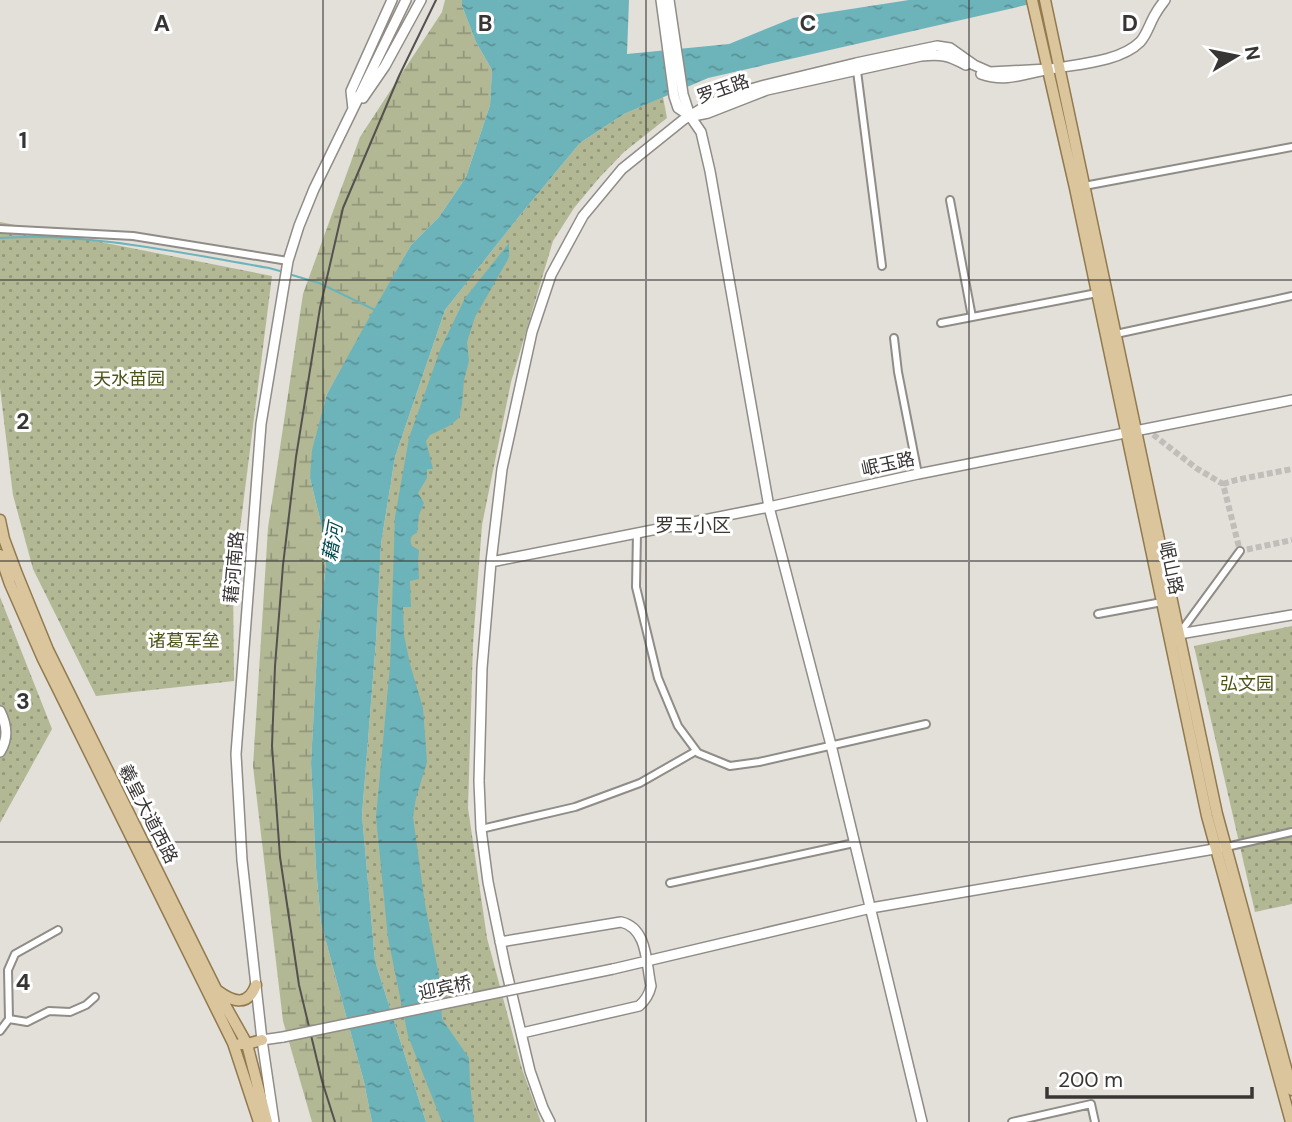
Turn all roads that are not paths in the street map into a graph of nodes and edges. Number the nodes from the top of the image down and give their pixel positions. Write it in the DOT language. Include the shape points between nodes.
graph roads {
  1 [pos="392,0"];
  2 [pos="406,0"];
  3 [pos="661,0"];
  4 [pos="669,0"];
  5 [pos="1032,0"];
  6 [pos="1045,0"];
  7 [pos="1165,0"];
  8 [pos="421,1"];
  9 [pos="672,48"];
  10 [pos="1059,67"];
  11 [pos="1048,69"];
  12 [pos="858,71"];
  13 [pos="353,110"];
  14 [pos="690,116"];
  15 [pos="1292,147"];
  16 [pos="1084,186"];
  17 [pos="950,200"];
  18 [pos="0,229"];
  19 [pos="288,261"];
  20 [pos="882,266"];
  21 [pos="1097,293"];
  22 [pos="1292,296"];
  23 [pos="972,317"];
  24 [pos="941,323"];
  25 [pos="1116,334"];
  26 [pos="894,338"];
  27 [pos="1292,400"];
  28 [pos="1131,432"];
  29 [pos="918,474"];
  30 [pos="769,507"];
  31 [pos="0,520"];
  32 [pos="637,533"];
  33 [pos="1240,551"];
  34 [pos="0,555"];
  35 [pos="491,562"];
  36 [pos="1162,601"];
  37 [pos="1098,614"];
  38 [pos="1292,615"];
  39 [pos="1179,634"];
  40 [pos="0,711"];
  41 [pos="926,724"];
  42 [pos="831,745"];
  43 [pos="696,751"];
  44 [pos="0,752"];
  45 [pos="481,829"];
  46 [pos="1292,832"];
  47 [pos="854,844"];
  48 [pos="1221,848"];
  49 [pos="670,883"];
  50 [pos="871,908"];
  51 [pos="58,930"];
  52 [pos="500,942"];
  53 [pos="646,961"];
  54 [pos="256,985"];
  55 [pos="216,989"];
  56 [pos="95,997"];
  57 [pos="9,1020"];
  58 [pos="0,1031"];
  59 [pos="522,1033"];
  60 [pos="262,1040"];
  61 [pos="233,1042"];
  62 [pos="247,1044"];
  63 [pos="1284,1066"];
  64 [pos="1292,1090"];
  65 [pos="258,1122"];
  66 [pos="267,1122"];
  67 [pos="274,1122"];
  68 [pos="550,1122"];
  69 [pos="922,1122"];
  70 [pos="1012,1122"];
  71 [pos="1095,1122"];
  72 [pos="1291,1122"];
  1 -- 13 [label="main road, 藉河南路" via="351,91"];
  2 -- 13 [label="main road, 藉河南路"];
  3 -- 9 [label="main road"];
  4 -- 9 [label="main road"];
  5 -- 11 [label="main road, 岷山路"];
  6 -- 10 [label="main road, 岷山路"];
  7 -- 10 [label="main road, 罗玉路" via="1141,41 1129,50 1089,64"];
  8 -- 13 [label="main road, 藉河南路" via="375,83"];
  9 -- 14 [label="main road" via="678,95"];
  10 -- 11 [label="main road, 罗玉路"];
  10 -- 16 [label="main road, 岷山路"];
  11 -- 12 [label="main road, 罗玉路" via="993,78 938,54"];
  11 -- 14 [label="main road, 罗玉路" via="990,72 950,48 937,46 765,85 730,95"];
  11 -- 21 [label="main road, 岷山路"];
  12 -- 14 [label="main road, 罗玉路" via="767,90"];
  12 -- 20 [label="street"];
  13 -- 19 [label="main road, 藉河南路" via="314,189"];
  14 -- 30 [label="main road" via="701,132 710,171"];
  14 -- 35 [label="main road" via="622,169 583,216 551,275 532,332 502,469"];
  15 -- 16 [label="street"];
  16 -- 25 [label="main road, 岷山路"];
  17 -- 23 [label="street"];
  18 -- 19 [label="street" via="134,236"];
  19 -- 54 [label="main road, 藉河南路" via="261,424 236,754"];
  21 -- 23 [label="street"];
  21 -- 28 [label="main road, 岷山路"];
  22 -- 25 [label="street"];
  23 -- 24 [label="street"];
  25 -- 28 [label="main road, 岷山路"];
  26 -- 29 [label="street"];
  27 -- 28 [label="main road, 岷玉路"];
  28 -- 29 [label="main road, 岷玉路"];
  28 -- 36 [label="main road, 岷山路"];
  28 -- 39 [label="main road, 岷山路"];
  29 -- 30 [label="main road, 岷玉路"];
  30 -- 32 [label="main road, 岷玉路"];
  30 -- 42 [label="main road"];
  31 -- 55 [label="main road, 羲皇大道西路" via="48,650"];
  32 -- 35 [label="main road, 岷玉路"];
  32 -- 43 [label="street" via="636,587 658,678 678,726"];
  33 -- 39 [label="street"];
  34 -- 61 [label="main road, 羲皇大道西路" via="43,657"];
  35 -- 45 [label="main road" via="482,668"];
  36 -- 37 [label="street"];
  36 -- 48 [label="main road, 岷山路" via="1207,816"];
  38 -- 39 [label="main road"];
  39 -- 48 [label="main road, 岷山路"];
  40 -- 44 [label="main road" via="7,725"];
  41 -- 42 [label="street"];
  42 -- 43 [label="street" via="730,766"];
  42 -- 47 [label="main road"];
  43 -- 45 [label="street" via="640,783 575,807"];
  45 -- 52 [label="main road"];
  46 -- 48 [label="street"];
  47 -- 49 [label="street"];
  47 -- 50 [label="main road"];
  48 -- 50 [label="main road, 迎宾桥"];
  48 -- 63 [label="main road, 岷山路"];
  50 -- 53 [label="main road, 迎宾桥"];
  50 -- 69 [label="main road"];
  51 -- 57 [label="street" via="15,954 8,970"];
  52 -- 53 [label="main road" via="621,922 639,932"];
  52 -- 59 [label="main road"];
  53 -- 59 [label="main road" via="651,986 639,1006"];
  53 -- 60 [label="main road, 迎宾桥, bridge"];
  54 -- 55 [label="main road" via="250,996 239,1001"];
  54 -- 60 [label="main road, 藉河南路"];
  55 -- 62 [label="main road, 羲皇大道西路"];
  56 -- 57 [label="street" via="69,1012 49,1012 27,1022"];
  57 -- 58 [label="street"];
  59 -- 68 [label="main road" via="530,1071"];
  60 -- 62 [label="main road"];
  60 -- 67 [label="main road, 藉河南路"];
  61 -- 62 [label="main road"];
  61 -- 65 [label="main road, 羲皇大道西路"];
  62 -- 66 [label="main road, 羲皇大道西路"];
  63 -- 64 [label="main road, 岷山路"];
  63 -- 72 [label="main road, 岷山路"];
  70 -- 71 [label="street" via="1091,1104"];
}
